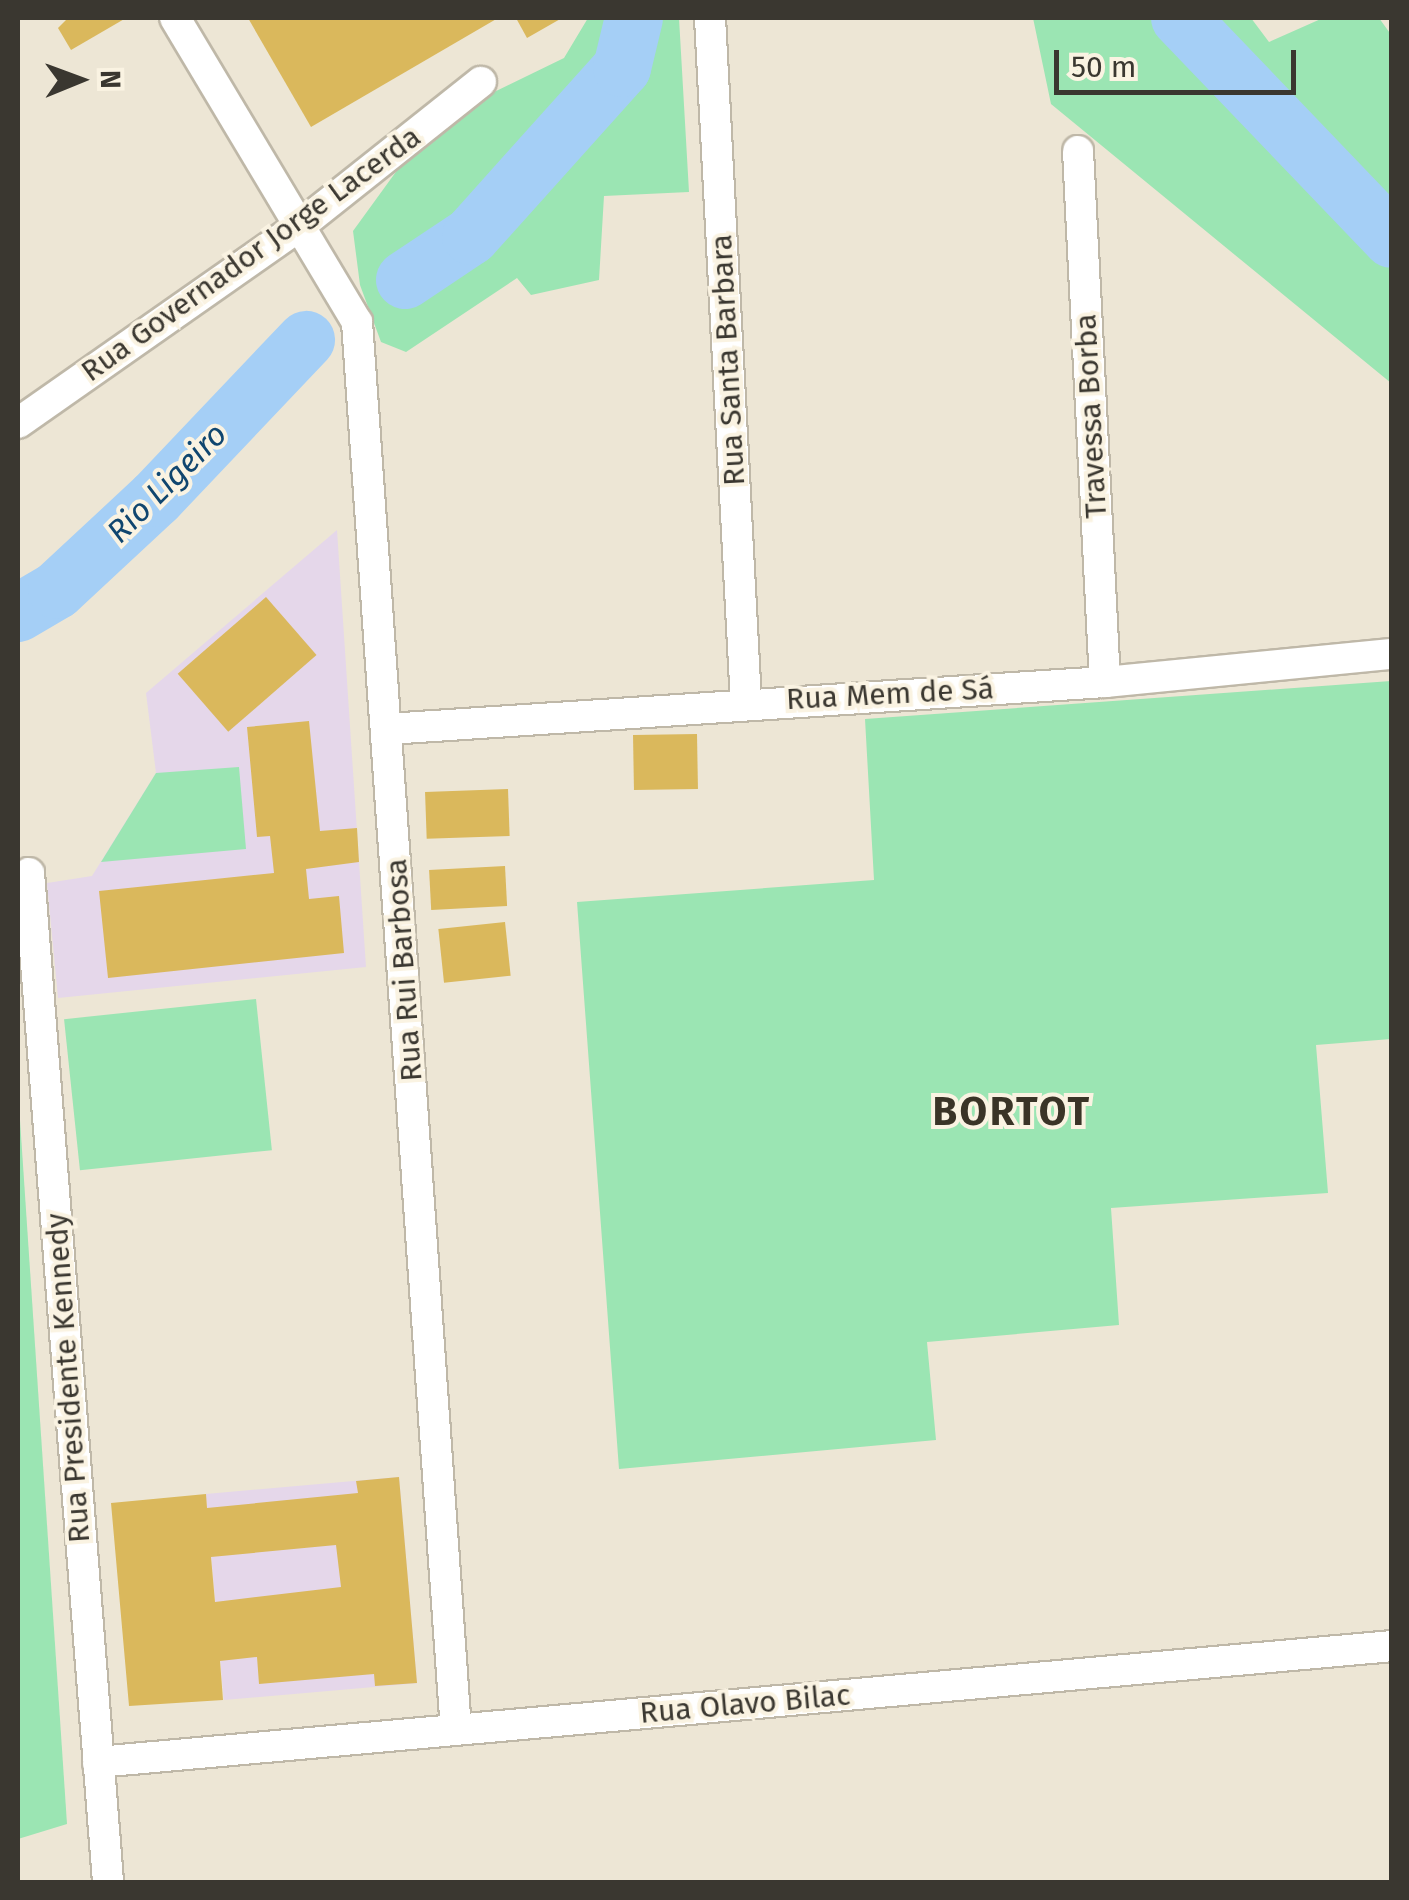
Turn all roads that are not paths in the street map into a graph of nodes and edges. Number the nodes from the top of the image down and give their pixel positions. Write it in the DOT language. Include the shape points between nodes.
graph roads {
  1 [pos="174,18"];
  2 [pos="710,18"];
  3 [pos="481,82"];
  4 [pos="1078,151"];
  5 [pos="301,225"];
  6 [pos="18,423"];
  7 [pos="1392,654"];
  8 [pos="1105,682"];
  9 [pos="746,703"];
  10 [pos="388,729"];
  11 [pos="29,873"];
  12 [pos="1392,1646"];
  13 [pos="456,1730"];
  14 [pos="98,1762"];
  15 [pos="108,1882"];
  1 -- 5 [label="street, Rua Rui Barbosa"];
  2 -- 9 [label="street, Rua Santa Barbara"];
  3 -- 5 [label="street, Rua Governador Jorge Lacerda"];
  4 -- 8 [label="street, Travessa Borba"];
  5 -- 6 [label="street, Rua Governador Jorge Lacerda"];
  5 -- 10 [label="street, Rua Rui Barbosa" via="357,322"];
  7 -- 8 [label="street, Rua Mem de Sá"];
  8 -- 9 [label="street, Rua Mem de Sá"];
  9 -- 10 [label="street, Rua Mem de Sá"];
  10 -- 13 [label="street, Rua Rui Barbosa"];
  11 -- 14 [label="street, Rua Presidente Kennedy"];
  12 -- 13 [label="street, Rua Olavo Bilac"];
  13 -- 14 [label="street, Rua Olavo Bilac"];
  14 -- 15 [label="street, Rua Presidente Kennedy"];
}
